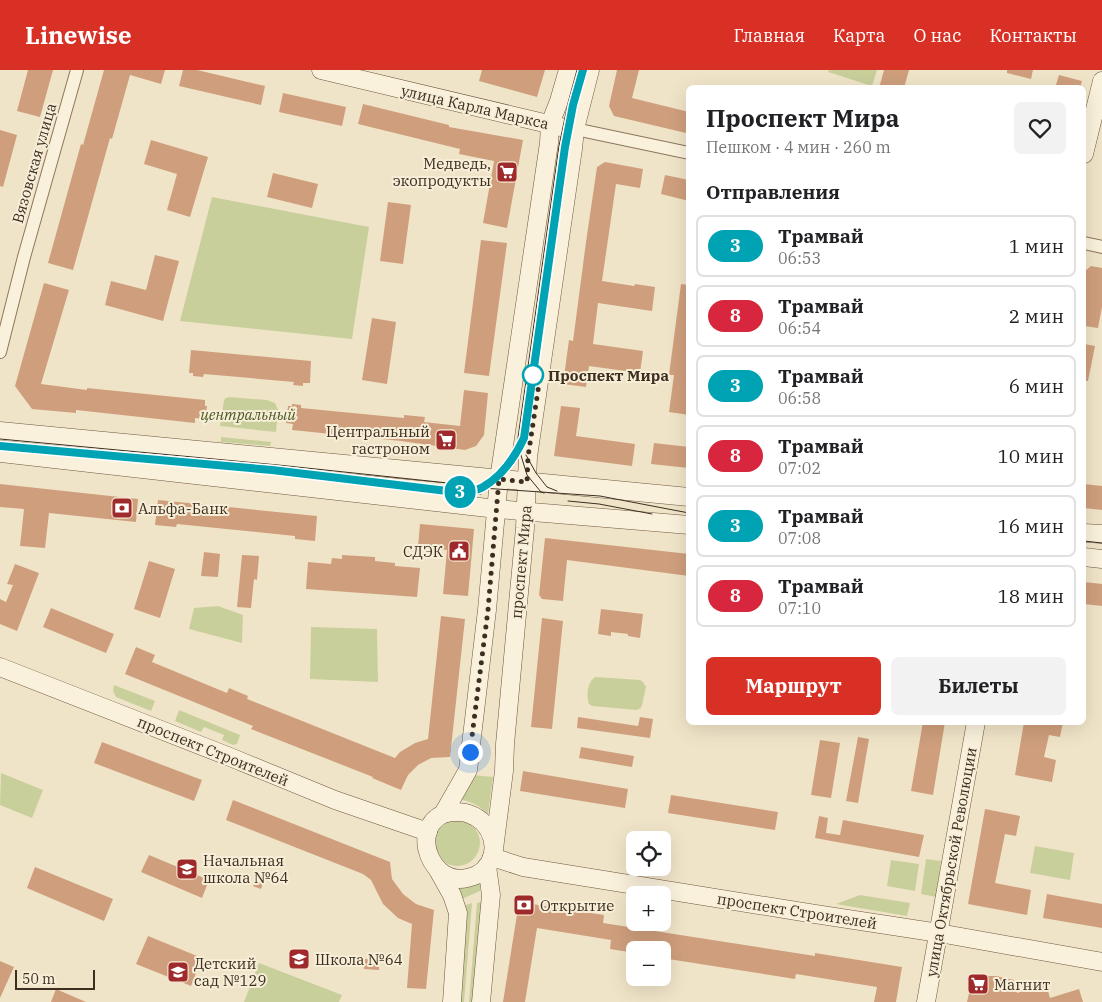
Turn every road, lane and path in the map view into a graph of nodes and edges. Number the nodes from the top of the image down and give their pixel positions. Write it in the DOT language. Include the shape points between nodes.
graph roads {
  1 [pos="77,70"];
  2 [pos="321,70"];
  3 [pos="568,70"];
  4 [pos="590,70"];
  5 [pos="1102,81"];
  6 [pos="550,124"];
  7 [pos="575,129"];
  8 [pos="1086,146"];
  9 [pos="686,152"];
  10 [pos="1086,243"];
  11 [pos="1102,247"];
  12 [pos="0,352"];
  13 [pos="0,431"];
  14 [pos="0,453"];
  15 [pos="499,479"];
  16 [pos="527,482"];
  17 [pos="686,497"];
  18 [pos="497,509"];
  19 [pos="526,512"];
  20 [pos="686,525"];
  21 [pos="1086,533"];
  22 [pos="1102,534"];
  23 [pos="1086,558"];
  24 [pos="1102,559"];
  25 [pos="0,667"];
  26 [pos="975,725"];
  27 [pos="443,814"];
  28 [pos="428,832"];
  29 [pos="491,858"];
  30 [pos="438,870"];
  31 [pos="939,933"];
  32 [pos="1102,962"];
  33 [pos="452,1002"];
  34 [pos="481,1002"];
  35 [pos="926,1002"];
  1 -- 12 [label="street, Вязовская улица"];
  2 -- 6 [label="main road, улица Карла Маркса"];
  3 -- 6 [label="main road, проспект Мира"];
  4 -- 7 [label="main road, проспект Мира"];
  5 -- 8 [label="main road"];
  6 -- 7 [label="main road, улица Карла Маркса"];
  6 -- 15 [label="main road, проспект Мира"];
  7 -- 9 [label="street, улица Карла Маркса"];
  7 -- 16 [label="main road, проспект Мира" via="536,395"];
  10 -- 11 [label="street"];
  13 -- 15 [label="main road"];
  14 -- 18 [label="main road"];
  15 -- 16 [label="main road"];
  15 -- 18 [label="main road, проспект Мира"];
  16 -- 17 [label="main road"];
  16 -- 19 [label="main road, проспект Мира"];
  18 -- 19 [label="main road"];
  18 -- 27 [label="main road, проспект Мира" via="468,770"];
  19 -- 20 [label="main road"];
  19 -- 29 [label="main road, проспект Мира" via="504,772"];
  21 -- 22 [label="main road"];
  23 -- 24 [label="main road"];
  25 -- 28 [label="main road, проспект Строителей" via="335,800"];
  26 -- 31 [label="main road, улица Октябрьской Революции"];
  27 -- 28 [label="main road"];
  27 -- 29 [label="main road" via="461,812 478,818 492,836"];
  28 -- 30 [label="main road" via="426,845 429,857"];
  29 -- 30 [label="main road" via="478,876 460,880"];
  29 -- 31 [label="main road, проспект Строителей" via="523,867"];
  29 -- 34 [label="main road, проспект Мира" via="491,895"];
  30 -- 33 [label="main road" via="458,913"];
  31 -- 32 [label="main road, проспект Строителей"];
  31 -- 35 [label="main road, улица Октябрьской Революции"];
}
